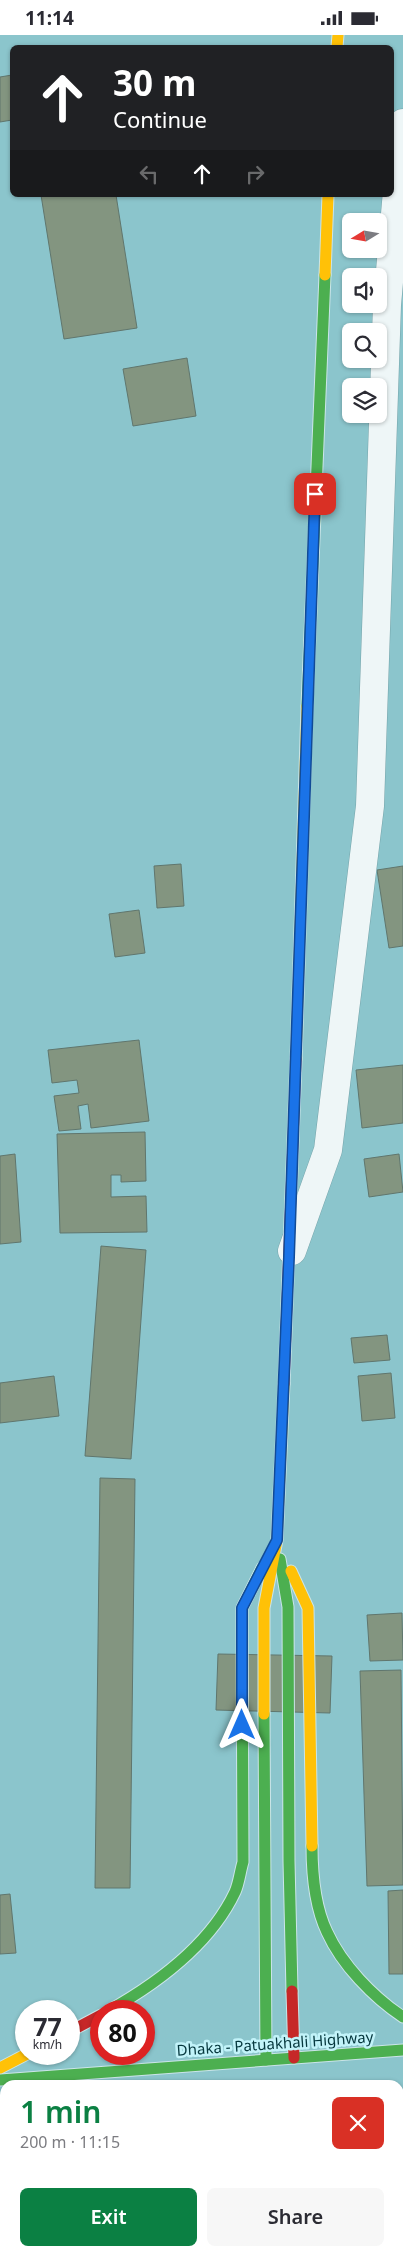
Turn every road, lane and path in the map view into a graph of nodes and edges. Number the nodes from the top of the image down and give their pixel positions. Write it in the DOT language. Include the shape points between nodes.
graph roads {
  1 [pos="403,123"];
  2 [pos="328,197"];
  3 [pos="289,1257"];
  4 [pos="277,1540"];
  5 [pos="125,2000"];
  6 [pos="403,2017"];
  7 [pos="403,2049"];
  8 [pos="294,2057"];
  9 [pos="15,2060"];
  10 [pos="266,2060"];
  11 [pos="0,2068"];
  12 [pos="0,2080"];
  1 -- 3 [label="street" via="387,305 370,806 328,1150"];
  2 -- 3 [label="highway"];
  3 -- 4 [label="highway"];
  4 -- 5 [label="highway" via="242,1608 243,1862 236,1890 198,1944"];
  4 -- 6 [label="highway" via="308,1609 312,1859 327,1932 360,1980"];
  4 -- 8 [label="highway" via="288,1607"];
  4 -- 10 [label="highway" via="264,1608"];
  7 -- 8 [label="highway, Dhaka - Patuakhali Highway"];
  8 -- 10 [label="highway, Dhaka - Patuakhali Highway"];
  9 -- 11 [label="highway"];
  10 -- 12 [label="highway, Dhaka - Patuakhali Highway"];
}
